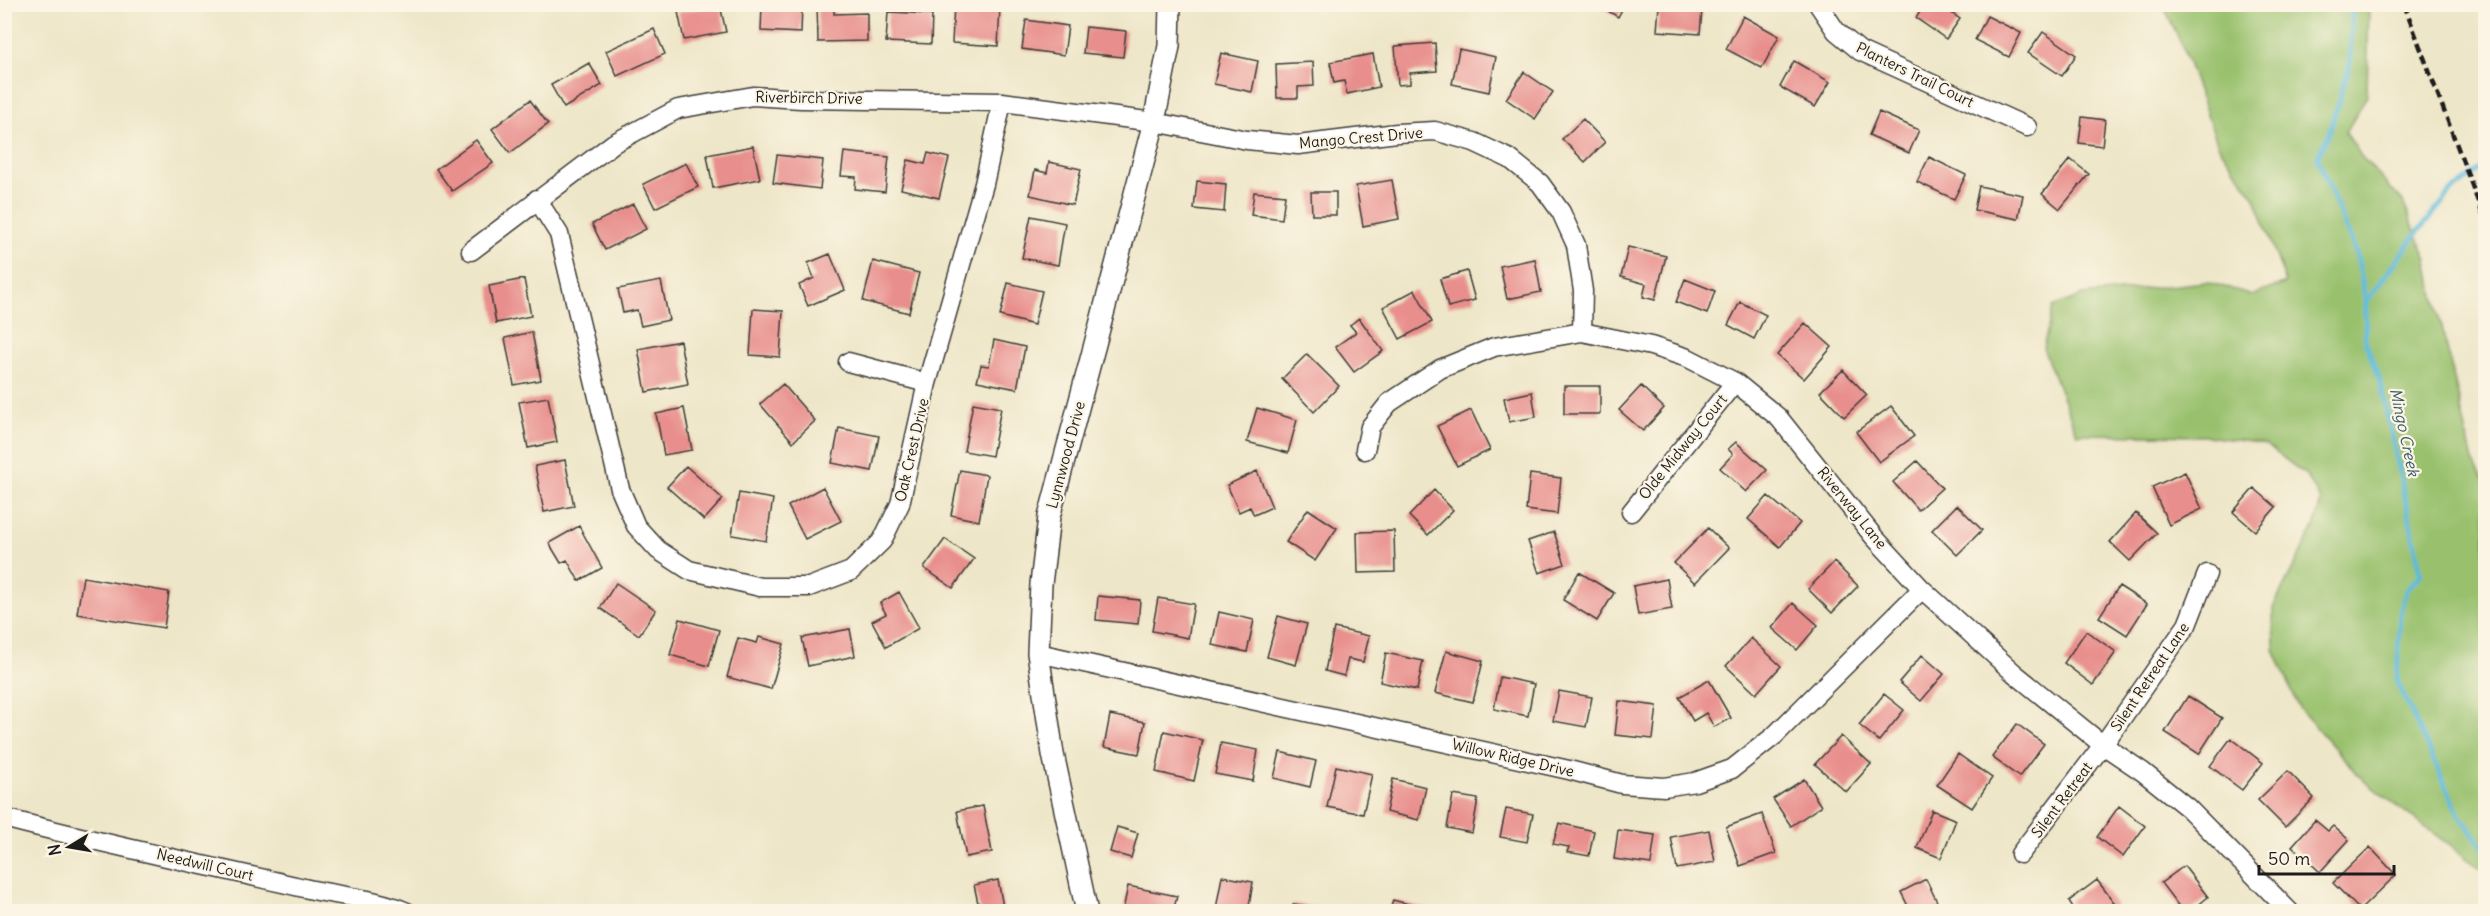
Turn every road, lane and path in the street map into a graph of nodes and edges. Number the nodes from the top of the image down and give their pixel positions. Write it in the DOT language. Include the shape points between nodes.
graph roads {
  1 [pos="1170,4"];
  2 [pos="1818,4"];
  3 [pos="1002,102"];
  4 [pos="1154,122"];
  5 [pos="2026,127"];
  6 [pos="537,199"];
  7 [pos="471,251"];
  8 [pos="1582,332"];
  9 [pos="848,362"];
  10 [pos="1734,382"];
  11 [pos="927,383"];
  12 [pos="1365,450"];
  13 [pos="1631,512"];
  14 [pos="2207,574"];
  15 [pos="1922,590"];
  16 [pos="1038,653"];
  17 [pos="2103,745"];
  18 [pos="4,818"];
  19 [pos="2020,854"];
  20 [pos="406,912"];
  21 [pos="1088,912"];
  22 [pos="2290,912"];
  1 -- 4 [label="street, Lynnwood Drive" via="1169,46"];
  2 -- 5 [label="street, Planters Trail Court" via="1836,31 1860,51"];
  3 -- 4 [label="street, Riverbirch Drive"];
  3 -- 6 [label="street, Riverbirch Drive" via="753,96 678,109 614,142"];
  3 -- 11 [label="street, Oak Crest Drive" via="984,184"];
  4 -- 8 [label="street, Mango Crest Drive" via="1247,140 1298,145 1435,131 1474,142 1510,159 1540,183 1561,212 1576,245 1583,291"];
  4 -- 16 [label="street, Lynnwood Drive" via="1049,517"];
  6 -- 7 [label="street, Riverbirch Drive"];
  6 -- 11 [label="street, Oak Crest Drive" via="559,234 620,489 636,526 657,550 689,570 760,587 809,586 851,571 882,541 900,504"];
  8 -- 10 [label="street, Riverway Lane" via="1688,358"];
  8 -- 12 [label="street, Riverway Lane" via="1494,347 1440,369 1389,403 1370,427"];
  9 -- 11 [label="street"];
  10 -- 13 [label="street, Olde Midway Court"];
  10 -- 15 [label="street, Riverway Lane" via="1779,418 1874,537"];
  14 -- 17 [label="street, Silent Retreat Lane" via="2187,625"];
  15 -- 16 [label="street, Willow Ridge Drive" via="1774,736 1732,769 1695,782 1664,787 1622,784"];
  15 -- 17 [label="street, Riverway Lane" via="2014,673"];
  16 -- 21 [label="street, Lynnwood Drive" via="1053,754"];
  17 -- 19 [label="street, Silent Retreat"];
  17 -- 22 [label="street, Riverway Lane" via="2188,808"];
  18 -- 20 [label="street, Needwill Court"];
}
